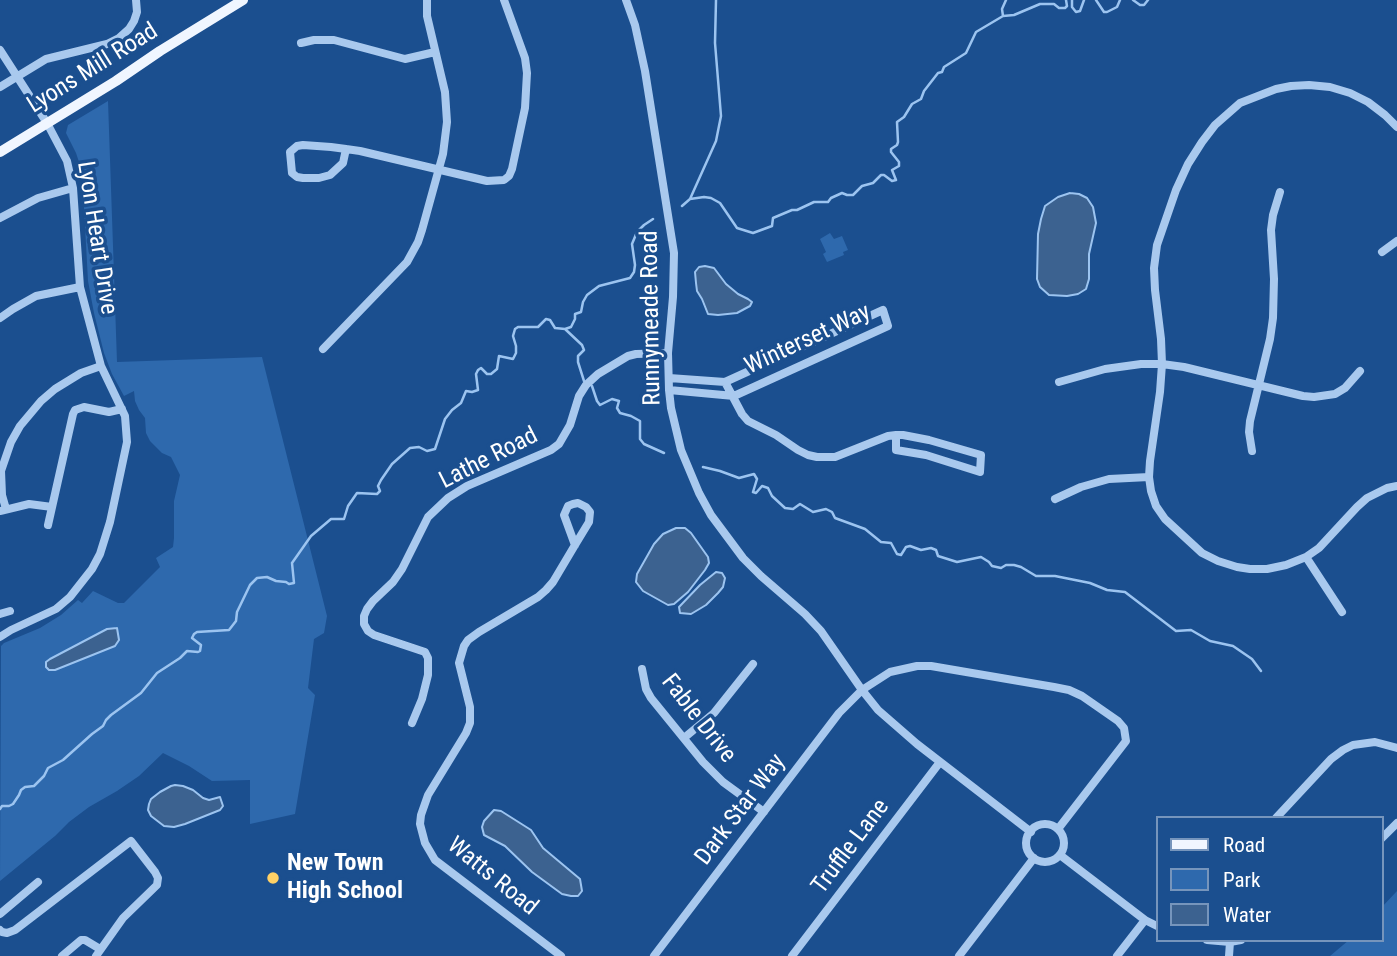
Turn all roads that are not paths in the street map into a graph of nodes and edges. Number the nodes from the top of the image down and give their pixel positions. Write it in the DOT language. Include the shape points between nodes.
graph roads {
  1 [pos="136,0"];
  2 [pos="243,0"];
  3 [pos="427,0"];
  4 [pos="504,0"];
  5 [pos="626,0"];
  6 [pos="300,43"];
  7 [pos="0,50"];
  8 [pos="435,52"];
  9 [pos="17,77"];
  10 [pos="0,87"];
  11 [pos="47,123"];
  12 [pos="1397,127"];
  13 [pos="346,149"];
  14 [pos="0,152"];
  15 [pos="439,168"];
  16 [pos="73,188"];
  17 [pos="1280,192"];
  18 [pos="0,218"];
  19 [pos="1397,241"];
  20 [pos="1382,252"];
  21 [pos="80,287"];
  22 [pos="0,318"];
  23 [pos="323,349"];
  24 [pos="668,353"];
  25 [pos="1162,364"];
  26 [pos="101,366"];
  27 [pos="1360,371"];
  28 [pos="669,378"];
  29 [pos="725,382"];
  30 [pos="1059,382"];
  31 [pos="1258,385"];
  32 [pos="669,390"];
  33 [pos="734,396"];
  34 [pos="121,409"];
  35 [pos="896,435"];
  36 [pos="1252,451"];
  37 [pos="1149,477"];
  38 [pos="1397,486"];
  39 [pos="1055,499"];
  40 [pos="52,507"];
  41 [pos="3,510"];
  42 [pos="48,526"];
  43 [pos="575,545"];
  44 [pos="1306,557"];
  45 [pos="10,611"];
  46 [pos="1342,612"];
  47 [pos="0,614"];
  48 [pos="0,638"];
  49 [pos="753,664"];
  50 [pos="642,669"];
  51 [pos="862,690"];
  52 [pos="412,723"];
  53 [pos="684,738"];
  54 [pos="1397,748"];
  55 [pos="940,762"];
  56 [pos="764,813"];
  57 [pos="1278,816"];
  58 [pos="1397,823"];
  59 [pos="1058,829"];
  60 [pos="1031,832"];
  61 [pos="1383,837"];
  62 [pos="1060,855"];
  63 [pos="1034,858"];
  64 [pos="38,882"];
  65 [pos="0,914"];
  66 [pos="1145,920"];
  67 [pos="1156,926"];
  68 [pos="0,930"];
  69 [pos="1230,942"];
  70 [pos="98,953"];
  71 [pos="62,956"];
  72 [pos="561,956"];
  73 [pos="654,956"];
  74 [pos="792,956"];
  75 [pos="959,956"];
  76 [pos="1118,956"];
  77 [pos="1229,956"];
  1 -- 9 [label="street" via="134,21 119,38 46,59"];
  2 -- 11 [label="main road, Lyons Mill Road"];
  3 -- 8 [label="street"];
  4 -- 15 [label="street" via="527,73 512,169 497,182"];
  5 -- 24 [label="street, Runnymeade Road" via="641,50 671,229 674,275"];
  6 -- 8 [label="street" via="334,40 405,59"];
  7 -- 9 [label="street, Lyon Heart Drive"];
  8 -- 15 [label="street" via="446,106 446,139"];
  9 -- 10 [label="street"];
  9 -- 11 [label="street, Lyon Heart Drive"];
  11 -- 14 [label="main road, Lyons Mill Road"];
  11 -- 16 [label="street, Lyon Heart Drive" via="67,161"];
  12 -- 25 [label="street" via="1350,93 1309,85 1276,89 1240,103 1215,125 1175,190 1157,245 1154,268"];
  13 -- 13 [label="street" via="297,146 290,152 292,173 303,178 330,175 343,163"];
  13 -- 15 [label="street"];
  15 -- 23 [label="street" via="418,242 407,262"];
  16 -- 18 [label="street" via="38,198"];
  16 -- 21 [label="street, Lyon Heart Drive"];
  17 -- 31 [label="street" via="1271,230 1273,318"];
  19 -- 20 [label="street"];
  21 -- 22 [label="street" via="36,296"];
  21 -- 26 [label="street, Lyon Heart Drive"];
  24 -- 28 [label="street, Runnymeade Road"];
  24 -- 52 [label="street, Lathe Road" via="628,356 598,374 579,396 559,444 467,486 428,517 402,569 363,616 374,635 425,652 428,658 428,675"];
  25 -- 30 [label="street" via="1114,367"];
  25 -- 31 [label="street"];
  25 -- 37 [label="street"];
  26 -- 34 [label="street, Lyon Heart Drive"];
  26 -- 41 [label="street" via="55,389 20,426 1,471"];
  27 -- 31 [label="street" via="1335,394 1314,397"];
  28 -- 29 [label="street, Winterset Way"];
  28 -- 32 [label="street, Runnymeade Road"];
  29 -- 33 [label="street"];
  29 -- 33 [label="street, Winterset Way" via="883,310 888,326"];
  31 -- 36 [label="street" via="1250,421"];
  32 -- 33 [label="street, Winterset Way"];
  32 -- 51 [label="street, Runnymeade Road" via="681,450 711,515 743,558 821,631"];
  33 -- 35 [label="street" via="748,421 817,457 843,455"];
  34 -- 40 [label="street" via="75,410"];
  34 -- 48 [label="street, Lyon Heart Drive" via="127,442 100,554 70,597"];
  35 -- 35 [label="street" via="981,455 980,472 896,450"];
  37 -- 39 [label="street" via="1109,479"];
  37 -- 44 [label="street" via="1156,506 1166,519 1218,561 1267,569"];
  38 -- 44 [label="street" via="1367,498"];
  40 -- 41 [label="street" via="29,504"];
  40 -- 42 [label="street"];
  43 -- 43 [label="street, Watts Road" via="590,517 578,503 568,506 564,515"];
  43 -- 72 [label="street, Watts Road" via="546,590 464,646 459,663 470,723 428,796 420,824 435,860"];
  44 -- 46 [label="street"];
  45 -- 47 [label="street"];
  49 -- 53 [label="street" via="714,713"];
  50 -- 53 [label="street, Fable Drive" via="651,698"];
  51 -- 55 [label="street, Runnymeade Road" via="895,727"];
  51 -- 56 [label="street, Dark Star Way" via="839,713"];
  51 -- 59 [label="street, Dark Star Way" via="890,672 937,666 1082,696 1124,728 1126,741"];
  53 -- 56 [label="street, Fable Drive" via="713,773"];
  54 -- 57 [label="street" via="1375,742 1343,750"];
  55 -- 60 [label="street, Runnymeade Road"];
  55 -- 74 [label="street, Truffle Lane"];
  56 -- 73 [label="street, Dark Star Way"];
  58 -- 61 [label="street"];
  59 -- 60 [label="street" via="1045,824"];
  59 -- 62 [label="street" via="1064,842"];
  60 -- 63 [label="street" via="1027,845"];
  62 -- 63 [label="street" via="1046,862"];
  62 -- 66 [label="street"];
  63 -- 75 [label="street"];
  64 -- 65 [label="street"];
  66 -- 67 [label="street"];
  66 -- 76 [label="street"];
  68 -- 70 [label="street" via="15,930 131,841 155,872 158,885 123,918"];
  69 -- 77 [label="street"];
  70 -- 71 [label="street" via="81,940"];
}
